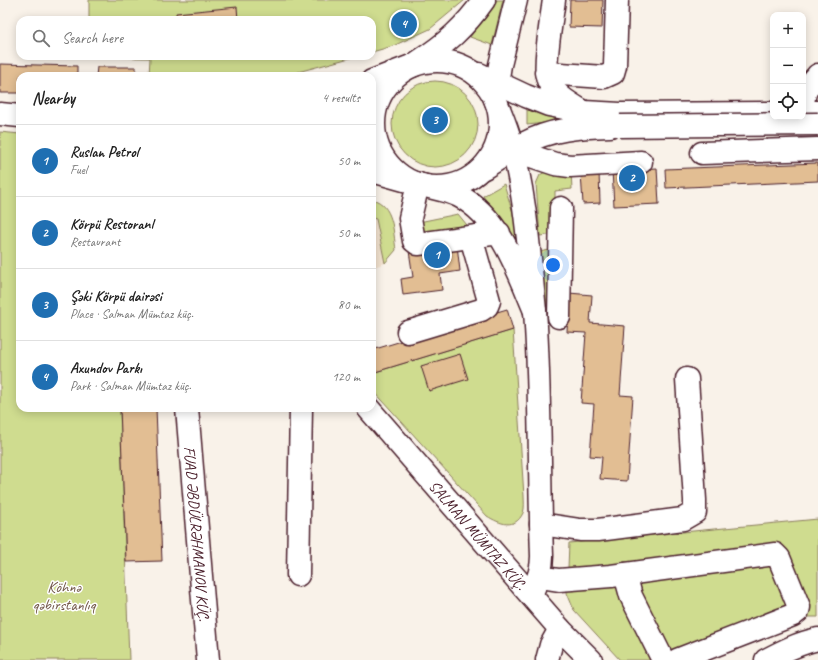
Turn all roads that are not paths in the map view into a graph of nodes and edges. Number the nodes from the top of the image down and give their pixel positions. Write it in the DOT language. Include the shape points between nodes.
graph roads {
  1 [pos="484,0"];
  2 [pos="516,0"];
  3 [pos="554,0"];
  4 [pos="617,0"];
  5 [pos="414,65"];
  6 [pos="546,73"];
  7 [pos="818,75"];
  8 [pos="376,79"];
  9 [pos="806,90"];
  10 [pos="496,91"];
  11 [pos="376,106"];
  12 [pos="584,112"];
  13 [pos="770,112"];
  14 [pos="806,112"];
  15 [pos="818,112"];
  16 [pos="0,114"];
  17 [pos="16,116"];
  18 [pos="620,120"];
  19 [pos="803,120"];
  20 [pos="818,124"];
  21 [pos="376,140"];
  22 [pos="809,149"];
  23 [pos="513,150"];
  24 [pos="702,153"];
  25 [pos="641,162"];
  26 [pos="376,172"];
  27 [pos="478,172"];
  28 [pos="418,184"];
  29 [pos="560,208"];
  30 [pos="498,233"];
  31 [pos="471,237"];
  32 [pos="560,243"];
  33 [pos="529,248"];
  34 [pos="535,311"];
  35 [pos="559,317"];
  36 [pos="408,332"];
  37 [pos="687,379"];
  38 [pos="187,412"];
  39 [pos="301,412"];
  40 [pos="372,412"];
  41 [pos="541,524"];
  42 [pos="625,574"];
  43 [pos="298,575"];
  44 [pos="535,586"];
  45 [pos="560,629"];
  46 [pos="818,639"];
  47 [pos="208,660"];
  48 [pos="547,660"];
  49 [pos="591,660"];
  50 [pos="663,660"];
  51 [pos="677,660"];
  52 [pos="766,660"];
  1 -- 5 [label="main road" via="453,37"];
  2 -- 10 [label="main road" via="501,58"];
  3 -- 6 [label="main road"];
  4 -- 6 [label="main road" via="613,73 604,76"];
  5 -- 8 [label="main road"];
  5 -- 10 [label="main road" via="438,61 452,63 470,70 490,90"];
  5 -- 11 [label="main road" via="397,74 384,89"];
  6 -- 12 [label="main road" via="555,91"];
  7 -- 9 [label="main road"];
  10 -- 12 [label="main road" via="526,96 549,105"];
  10 -- 23 [label="main road"];
  10 -- 27 [label="main road" via="499,132 492,154"];
  12 -- 18 [label="main road"];
  13 -- 18 [label="main road"];
  14 -- 15 [label="main road"];
  16 -- 17 [label="main road"];
  18 -- 20 [label="main road, bridge"];
  18 -- 23 [label="main road" via="542,135"];
  19 -- 22 [label="main road"];
  21 -- 28 [label="main road" via="386,162 400,175"];
  22 -- 24 [label="main road"];
  23 -- 25 [label="main road" via="555,164 570,166"];
  23 -- 27 [label="main road"];
  23 -- 33 [label="main road" via="523,193"];
  26 -- 28 [label="main road"];
  27 -- 28 [label="main road" via="449,186"];
  28 -- 30 [label="main road" via="471,203"];
  28 -- 31 [label="main road" via="410,218 414,241 418,244"];
  29 -- 32 [label="main road"];
  30 -- 31 [label="main road"];
  30 -- 34 [label="main road"];
  31 -- 36 [label="main road" via="489,302 487,306"];
  32 -- 33 [label="main road"];
  32 -- 35 [label="main road"];
  33 -- 34 [label="main road"];
  34 -- 41 [label="main road" via="540,391"];
  37 -- 41 [label="main road" via="695,512 683,519 598,530"];
  38 -- 47 [label="main road, FUAD ƏBDÜLRƏHMANOV KÜÇ."];
  39 -- 43 [label="main road"];
  40 -- 44 [label="main road, SALMAN MÜMTAZ KÜÇ."];
  41 -- 44 [label="main road" via="542,567"];
  42 -- 44 [label="main road" via="559,580"];
  42 -- 50 [label="main road" via="631,596"];
  42 -- 51 [label="main road" via="768,554 775,554 779,558 799,606 798,611"];
  44 -- 45 [label="main road, SALMAN MÜMTAZ KÜÇ."];
  45 -- 48 [label="main road"];
  45 -- 49 [label="main road, SALMAN MÜMTAZ KÜÇ."];
  46 -- 52 [label="main road" via="806,641"];
}
